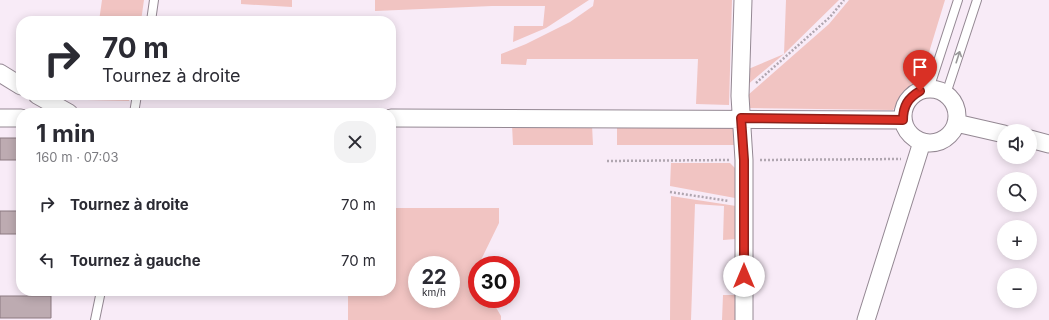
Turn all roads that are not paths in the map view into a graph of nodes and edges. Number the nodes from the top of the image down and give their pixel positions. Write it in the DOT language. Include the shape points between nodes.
graph roads {
  1 [pos="154,0"];
  2 [pos="743,0"];
  3 [pos="958,0"];
  4 [pos="977,0"];
  5 [pos="152,16"];
  6 [pos="0,73"];
  7 [pos="16,83"];
  8 [pos="929,89"];
  9 [pos="946,94"];
  10 [pos="46,100"];
  11 [pos="60,108"];
  12 [pos="0,118"];
  13 [pos="16,118"];
  14 [pos="396,118"];
  15 [pos="741,118"];
  16 [pos="903,120"];
  17 [pos="956,123"];
  18 [pos="997,132"];
  19 [pos="1037,141"];
  20 [pos="922,142"];
  21 [pos="1049,144"];
  22 [pos="99,296"];
  23 [pos="95,320"];
  24 [pos="744,320"];
  25 [pos="866,320"];
  1 -- 5 [label="lane"];
  2 -- 15 [label="street"];
  3 -- 8 [label="lane"];
  9 -- 4 [label="lane, one-way"];
  6 -- 7 [label="street"];
  8 -- 9 [label="street"];
  8 -- 16 [label="street" via="920,91 906,102"];
  9 -- 17 [label="street" via="956,108"];
  10 -- 11 [label="street"];
  12 -- 13 [label="street"];
  14 -- 15 [label="street"];
  15 -- 16 [label="street"];
  15 -- 24 [label="street" via="744,160"];
  16 -- 20 [label="street" via="911,135"];
  17 -- 18 [label="street"];
  17 -- 20 [label="street" via="951,134 944,140 936,143"];
  19 -- 21 [label="street"];
  20 -- 25 [label="street"];
  22 -- 23 [label="lane"];
}
